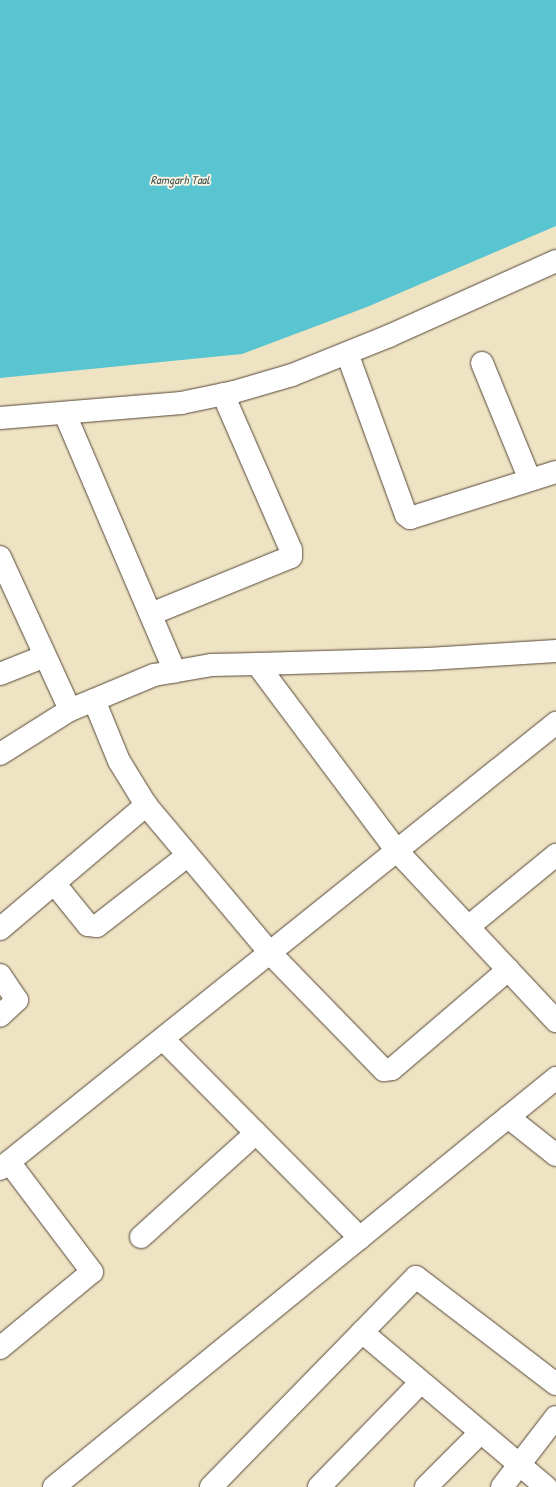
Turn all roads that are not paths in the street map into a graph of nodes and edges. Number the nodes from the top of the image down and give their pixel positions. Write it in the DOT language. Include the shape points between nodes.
graph roads {
  1 [pos="556,261"];
  2 [pos="353,350"];
  3 [pos="482,363"];
  4 [pos="223,394"];
  5 [pos="66,414"];
  6 [pos="0,418"];
  7 [pos="556,472"];
  8 [pos="530,480"];
  9 [pos="0,557"];
  10 [pos="151,614"];
  11 [pos="556,650"];
  12 [pos="45,656"];
  13 [pos="257,664"];
  14 [pos="175,672"];
  15 [pos="0,674"];
  16 [pos="94,700"];
  17 [pos="70,710"];
  18 [pos="556,723"];
  19 [pos="0,754"];
  20 [pos="146,805"];
  21 [pos="396,851"];
  22 [pos="556,854"];
  23 [pos="187,856"];
  24 [pos="54,883"];
  25 [pos="468,927"];
  26 [pos="0,929"];
  27 [pos="270,954"];
  28 [pos="508,970"];
  29 [pos="0,975"];
  30 [pos="0,1016"];
  31 [pos="556,1021"];
  32 [pos="163,1038"];
  33 [pos="556,1078"];
  34 [pos="508,1117"];
  35 [pos="256,1133"];
  36 [pos="556,1155"];
  37 [pos="5,1165"];
  38 [pos="141,1237"];
  39 [pos="360,1238"];
  40 [pos="362,1332"];
  41 [pos="0,1348"];
  42 [pos="421,1382"];
  43 [pos="556,1384"];
  44 [pos="556,1417"];
  45 [pos="480,1433"];
  46 [pos="520,1464"];
  47 [pos="54,1487"];
  48 [pos="211,1487"];
  49 [pos="319,1487"];
  50 [pos="426,1487"];
  51 [pos="502,1487"];
  52 [pos="546,1487"];
  1 -- 2 [label="street"];
  2 -- 4 [label="street" via="292,375"];
  2 -- 8 [label="street" via="406,516 410,518"];
  3 -- 8 [label="street"];
  4 -- 5 [label="street" via="181,403"];
  4 -- 10 [label="street" via="291,550 291,557"];
  5 -- 6 [label="street"];
  5 -- 10 [label="street"];
  7 -- 8 [label="street"];
  9 -- 12 [label="street"];
  10 -- 14 [label="street"];
  11 -- 13 [label="street" via="428,659"];
  12 -- 15 [label="street"];
  12 -- 17 [label="street"];
  13 -- 14 [label="street" via="212,665"];
  13 -- 21 [label="street"];
  14 -- 16 [label="street" via="154,676"];
  16 -- 17 [label="street"];
  16 -- 20 [label="street" via="119,761"];
  17 -- 19 [label="street"];
  18 -- 21 [label="street"];
  20 -- 23 [label="street"];
  20 -- 24 [label="street"];
  21 -- 25 [label="street"];
  21 -- 27 [label="street"];
  22 -- 25 [label="street"];
  23 -- 24 [label="street" via="97,926 88,925"];
  23 -- 27 [label="street"];
  24 -- 26 [label="street"];
  25 -- 28 [label="street"];
  27 -- 28 [label="street" via="384,1070 392,1069"];
  27 -- 32 [label="street"];
  28 -- 31 [label="street"];
  29 -- 30 [label="street" via="17,1000"];
  32 -- 35 [label="street"];
  32 -- 37 [label="street"];
  33 -- 34 [label="street"];
  34 -- 36 [label="street"];
  34 -- 39 [label="street"];
  35 -- 38 [label="street"];
  35 -- 39 [label="street"];
  37 -- 41 [label="street" via="92,1268 92,1272"];
  39 -- 47 [label="street"];
  40 -- 42 [label="street"];
  40 -- 43 [label="street" via="413,1279 419,1278"];
  40 -- 48 [label="street"];
  42 -- 45 [label="street"];
  42 -- 49 [label="street"];
  44 -- 46 [label="street"];
  45 -- 46 [label="street"];
  45 -- 50 [label="street"];
  46 -- 51 [label="street"];
  46 -- 52 [label="street"];
}
